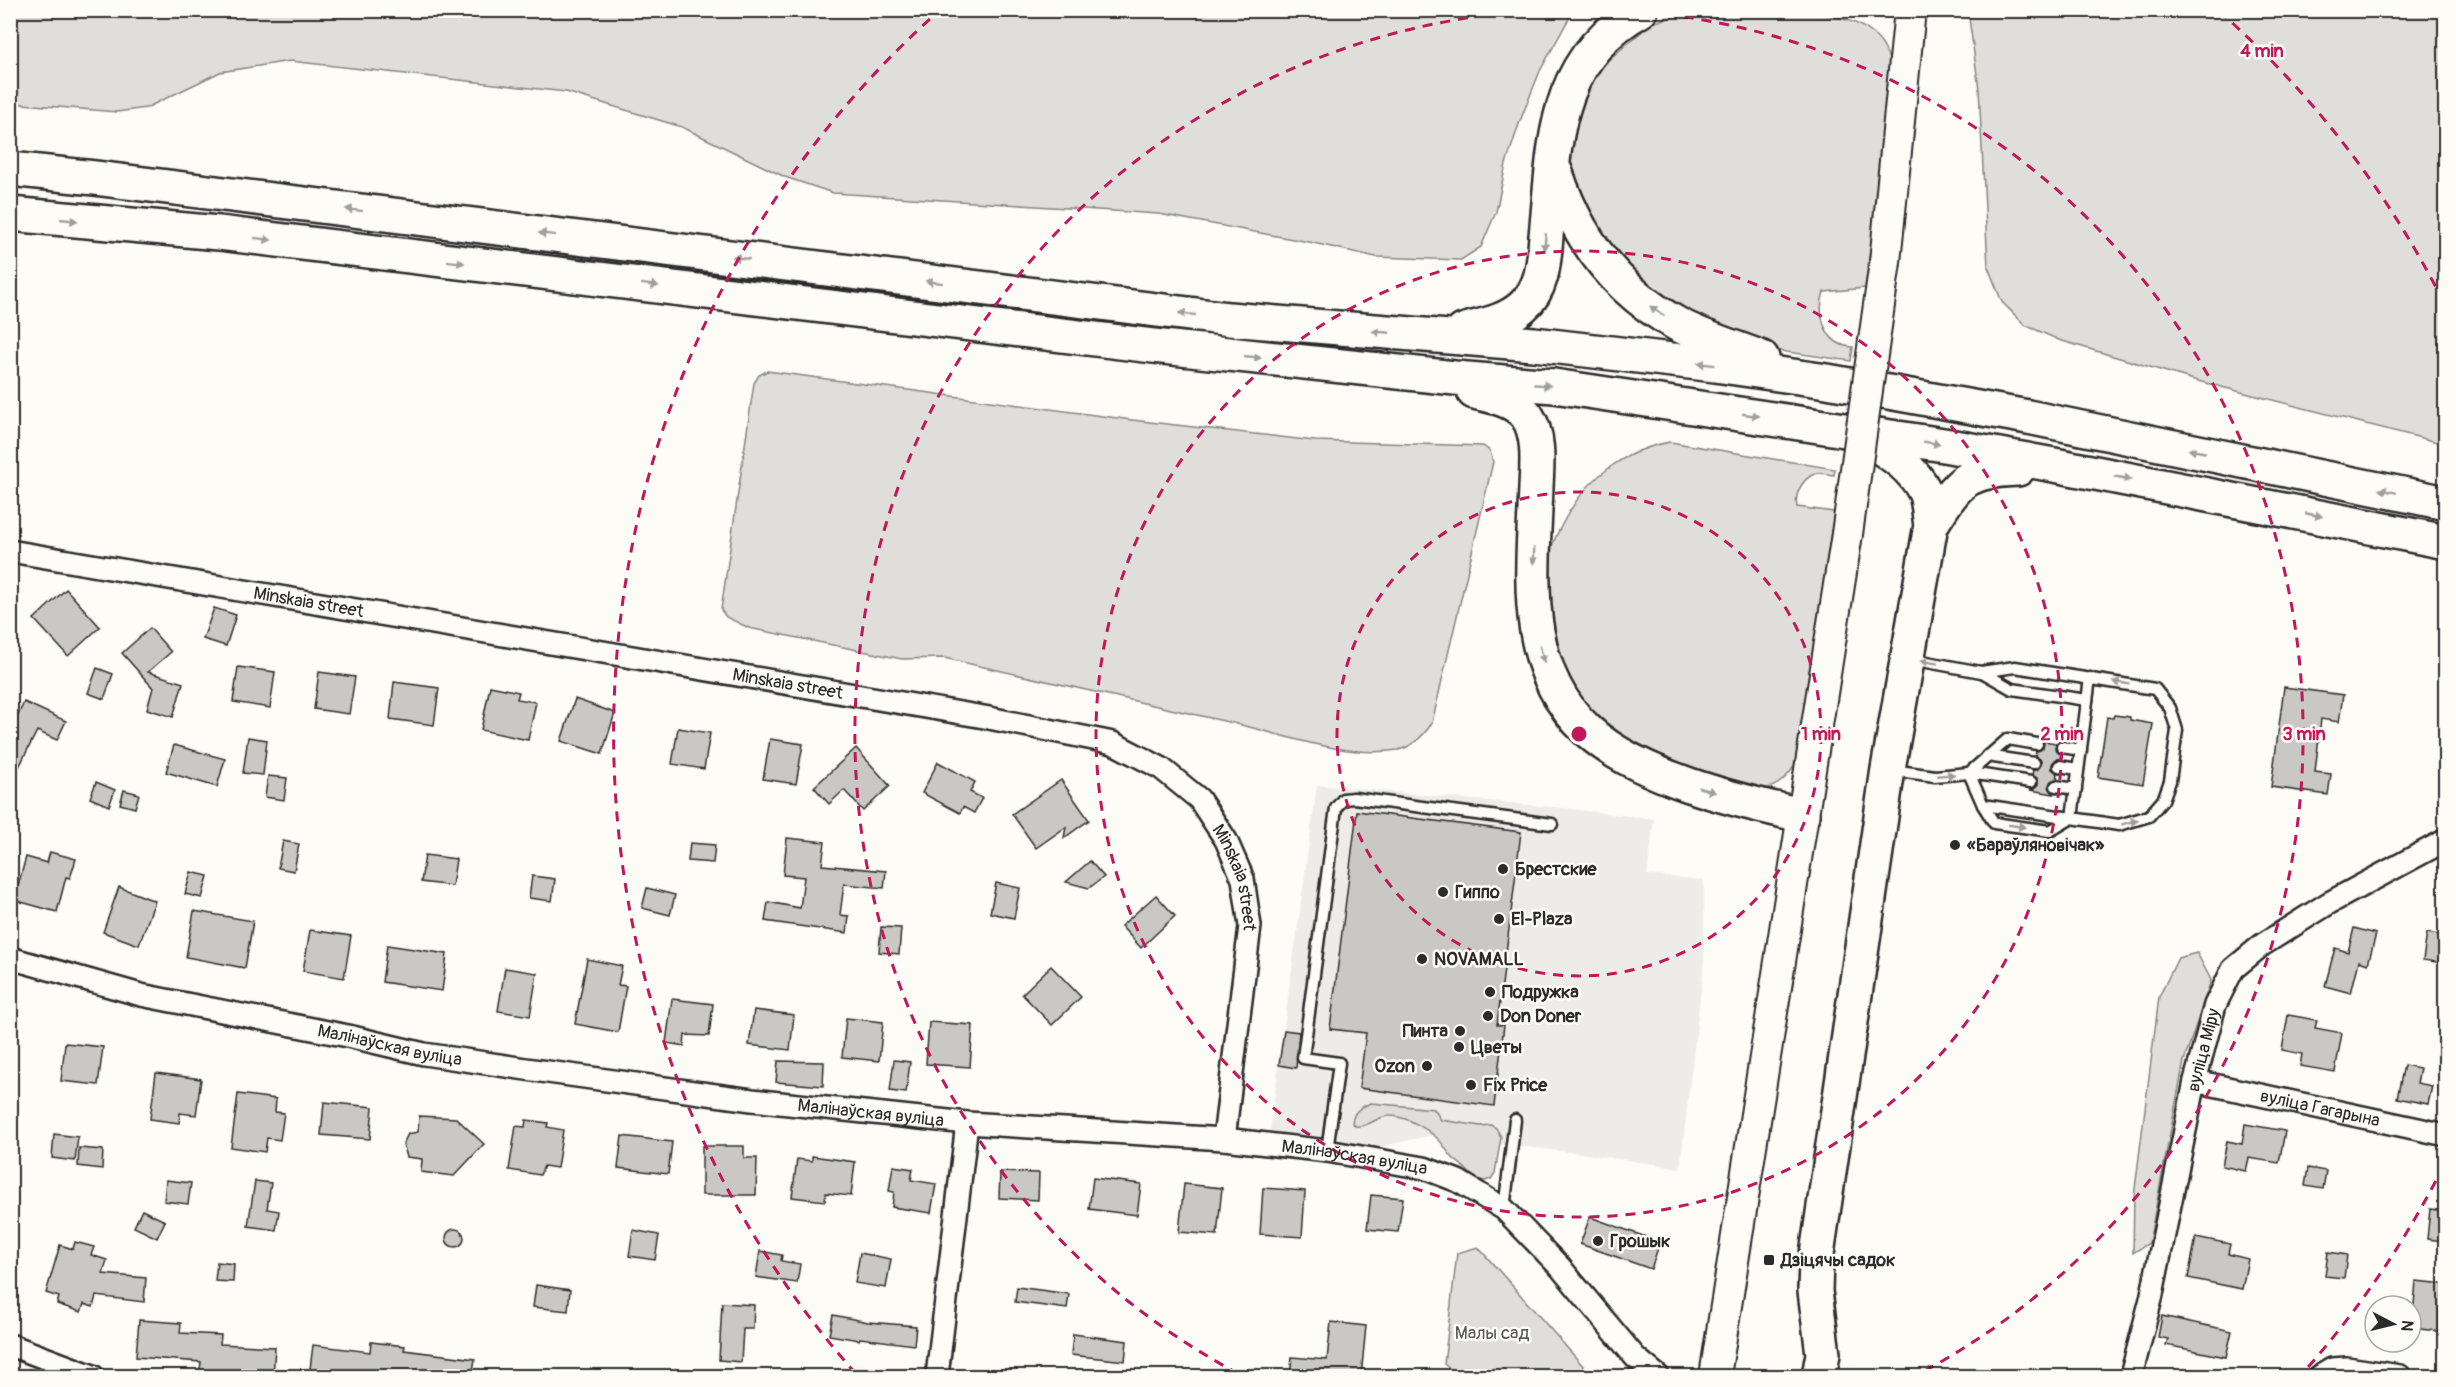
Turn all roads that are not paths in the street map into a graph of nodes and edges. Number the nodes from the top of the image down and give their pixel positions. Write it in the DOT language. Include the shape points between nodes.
graph roads {
  1 [pos="1641,10"];
  2 [pos="1910,10"];
  3 [pos="1553,163"];
  4 [pos="10,169"];
  5 [pos="10,214"];
  6 [pos="1439,337"];
  7 [pos="1400,372"];
  8 [pos="1827,381"];
  9 [pos="1853,430"];
  10 [pos="2065,467"];
  11 [pos="2445,503"];
  12 [pos="1930,525"];
  13 [pos="2445,542"];
  14 [pos="10,552"];
  15 [pos="1907,659"];
  16 [pos="1981,672"];
  17 [pos="2090,678"];
  18 [pos="2087,700"];
  19 [pos="2037,744"];
  20 [pos="2062,747"];
  21 [pos="2081,750"];
  22 [pos="1987,756"];
  23 [pos="2034,763"];
  24 [pos="2059,766"];
  25 [pos="1888,769"];
  26 [pos="2078,769"];
  27 [pos="1969,773"];
  28 [pos="2031,782"];
  29 [pos="2056,786"];
  30 [pos="2076,789"];
  31 [pos="1983,805"];
  32 [pos="1802,815"];
  33 [pos="2072,818"];
  34 [pos="1552,824"];
  35 [pos="2445,840"];
  36 [pos="10,958"];
  37 [pos="2195,1081"];
  38 [pos="1515,1120"];
  39 [pos="967,1123"];
  40 [pos="2445,1135"];
  41 [pos="1224,1139"];
  42 [pos="1327,1151"];
  43 [pos="1504,1209"];
  44 [pos="10,1345"];
  45 [pos="93,1377"];
  46 [pos="937,1377"];
  47 [pos="1658,1377"];
  48 [pos="1715,1377"];
  49 [pos="1819,1377"];
  50 [pos="2131,1377"];
  51 [pos="2320,1377"];
  52 [pos="2400,1377"];
  1 -- 3 [label="highway" via="1610,32 1573,80 1562,106"];
  2 -- 32 [label="main road, bridge" via="1885,262"];
  3 -- 6 [label="highway, one-way" via="1543,266 1533,294 1511,316"];
  8 -- 3 [label="highway, one-way" via="1702,335 1635,296 1584,237 1571,215"];
  6 -- 4 [label="highway, one-way" via="1228,319"];
  5 -- 7 [label="highway, one-way" via="219,233 1142,345"];
  8 -- 6 [label="highway, one-way" via="1715,364"];
  7 -- 9 [label="highway, one-way" via="1554,386"];
  7 -- 32 [label="highway, one-way" via="1497,398 1516,406 1528,417 1537,454 1536,627 1542,658 1572,713 1606,744 1674,778"];
  11 -- 8 [label="highway, one-way" via="2028,417"];
  9 -- 10 [label="highway, one-way"];
  9 -- 12 [label="highway" via="1901,461 1914,475 1926,494"];
  10 -- 12 [label="highway" via="1973,474 1947,499"];
  10 -- 13 [label="highway, one-way"];
  12 -- 15 [label="highway"];
  14 -- 41 [label="street, Minskaia street" via="984,717 1113,743 1161,768 1199,799 1226,840 1243,879 1250,926"];
  16 -- 15 [label="lane, one-way"];
  15 -- 25 [label="highway"];
  16 -- 17 [label="lane" via="2015,666"];
  16 -- 18 [label="lane" via="2012,689"];
  17 -- 18 [label="lane"];
  33 -- 17 [label="lane, one-way" via="2119,825 2149,816 2163,800 2174,758 2177,730 2170,708 2155,689"];
  18 -- 21 [label="lane"];
  19 -- 22 [label="lane" via="2008,739"];
  20 -- 21 [label="lane"];
  21 -- 26 [label="lane"];
  22 -- 23 [label="lane"];
  22 -- 27 [label="lane"];
  24 -- 26 [label="lane"];
  25 -- 27 [label="lane, one-way" via="1935,776"];
  25 -- 49 [label="highway" via="1816,1261 1815,1291 1823,1354"];
  26 -- 30 [label="lane"];
  27 -- 28 [label="lane"];
  27 -- 31 [label="lane"];
  29 -- 30 [label="lane"];
  30 -- 33 [label="lane"];
  31 -- 33 [label="lane"];
  31 -- 33 [label="lane, one-way" via="1994,823 2050,831"];
  32 -- 48 [label="main road"];
  34 -- 42 [label="lane" via="1354,798 1343,799 1336,808 1303,1058 1339,1063"];
  35 -- 37 [label="street, вуліца Міру" via="2329,903 2262,945 2233,969 2215,1005"];
  36 -- 39 [label="street, Малінаўская вуліца" via="141,995 424,1054 752,1100"];
  37 -- 40 [label="street, вуліца Гагарына"];
  37 -- 50 [label="street, вуліца Міру" via="2151,1299"];
  38 -- 43 [label="lane"];
  39 -- 41 [label="street, Малінаўская вуліца"];
  39 -- 46 [label="street"];
  41 -- 42 [label="street, Малінаўская вуліца"];
  42 -- 43 [label="street, Малінаўская вуліца" via="1424,1168 1458,1181"];
  43 -- 47 [label="street, Малінаўская вуліца" via="1635,1357"];
  44 -- 45 [label="street"];
  51 -- 52 [label="street" via="2332,1369 2347,1368"];
}
